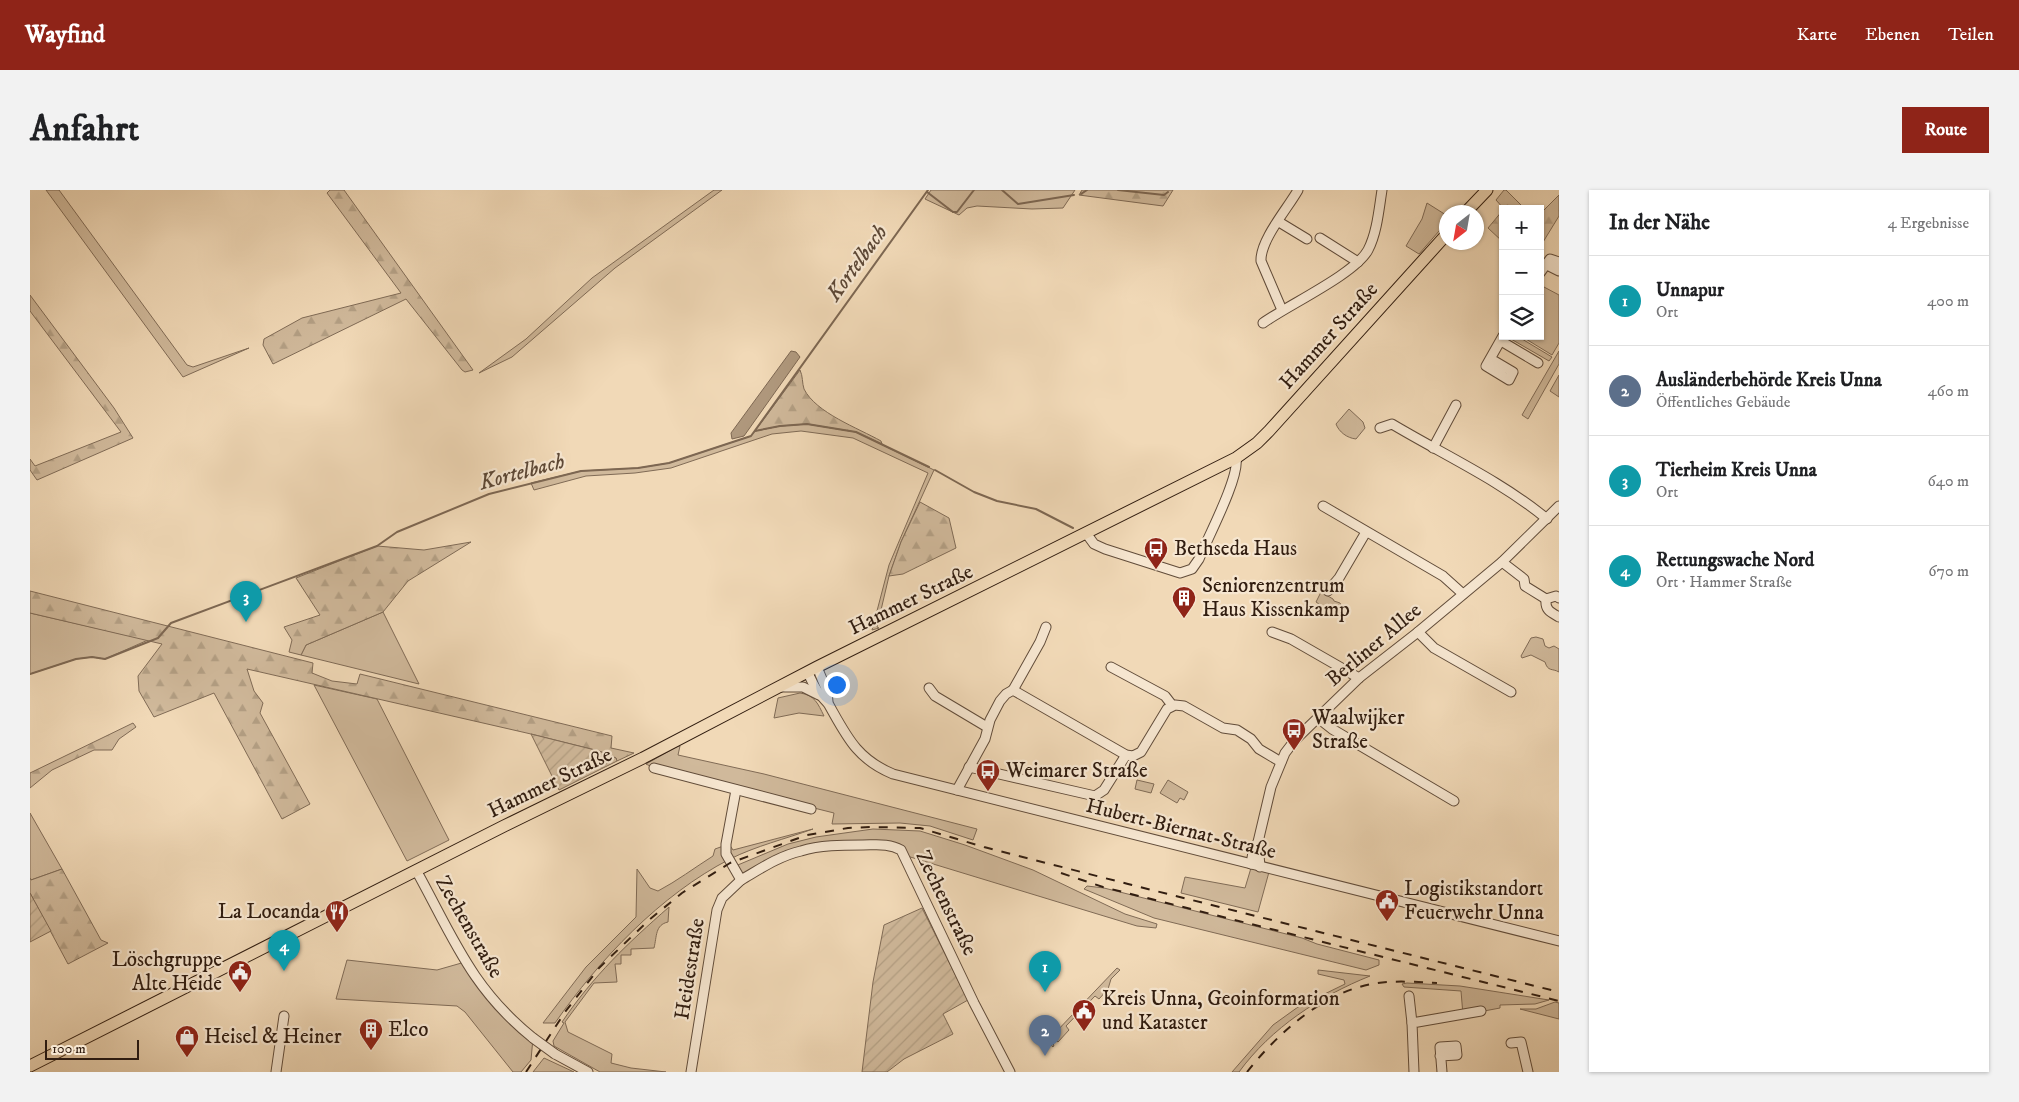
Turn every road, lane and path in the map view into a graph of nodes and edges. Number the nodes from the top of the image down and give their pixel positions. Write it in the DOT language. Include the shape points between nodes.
graph roads {
  1 [pos="1298,190"];
  2 [pos="1382,190"];
  3 [pos="1487,190"];
  4 [pos="1473,205"];
  5 [pos="1278,222"];
  6 [pos="1320,238"];
  7 [pos="1307,239"];
  8 [pos="1439,243"];
  9 [pos="1358,262"];
  10 [pos="1559,262"];
  11 [pos="1544,266"];
  12 [pos="1544,269"];
  13 [pos="1559,271"];
  14 [pos="1282,310"];
  15 [pos="1263,323"];
  16 [pos="1501,340"];
  17 [pos="1504,340"];
  18 [pos="1490,359"];
  19 [pos="1538,363"];
  20 [pos="1456,405"];
  21 [pos="1380,428"];
  22 [pos="1433,448"];
  23 [pos="1236,458"];
  24 [pos="1322,506"];
  25 [pos="1559,506"];
  26 [pos="1547,519"];
  27 [pos="1366,532"];
  28 [pos="1086,533"];
  29 [pos="1502,562"];
  30 [pos="1328,591"];
  31 [pos="1463,594"];
  32 [pos="1559,598"];
  33 [pos="1546,599"];
  34 [pos="1559,617"];
  35 [pos="1046,627"];
  36 [pos="1272,632"];
  37 [pos="1418,632"];
  38 [pos="1111,667"];
  39 [pos="813,670"];
  40 [pos="1359,678"];
  41 [pos="781,687"];
  42 [pos="929,688"];
  43 [pos="1013,690"];
  44 [pos="1510,692"];
  45 [pos="819,695"];
  46 [pos="828,702"];
  47 [pos="1172,705"];
  48 [pos="1318,718"];
  49 [pos="986,727"];
  50 [pos="1126,755"];
  51 [pos="1281,762"];
  52 [pos="969,767"];
  53 [pos="654,768"];
  54 [pos="736,790"];
  55 [pos="957,790"];
  56 [pos="1454,801"];
  57 [pos="811,809"];
  58 [pos="1258,842"];
  59 [pos="1250,864"];
  60 [pos="1260,867"];
  61 [pos="416,870"];
  62 [pos="741,880"];
  63 [pos="1559,941"];
  64 [pos="1409,996"];
  65 [pos="1481,1011"];
  66 [pos="284,1016"];
  67 [pos="1412,1023"];
  68 [pos="1511,1043"];
  69 [pos="1440,1056"];
  70 [pos="30,1066"];
  71 [pos="276,1072"];
  72 [pos="588,1072"];
  73 [pos="691,1072"];
  74 [pos="1010,1072"];
  75 [pos="1414,1072"];
  76 [pos="1442,1072"];
  77 [pos="1528,1072"];
  1 -- 5 [label="street"];
  2 -- 9 [label="street" via="1371,243"];
  3 -- 4 [label="main road"];
  5 -- 7 [label="street"];
  5 -- 14 [label="street" via="1265,243 1261,261"];
  6 -- 9 [label="street"];
  8 -- 23 [label="main road, Hammer Straße" via="1269,431"];
  9 -- 14 [label="street"];
  10 -- 11 [label="street" via="1550,258"];
  12 -- 13 [label="street"];
  14 -- 15 [label="street"];
  16 -- 18 [label="street"];
  17 -- 19 [label="street"];
  20 -- 22 [label="street"];
  21 -- 22 [label="street" via="1392,424"];
  22 -- 26 [label="street" via="1522,500"];
  23 -- 28 [label="main road, Hammer Straße"];
  23 -- 28 [label="street" via="1232,482 1192,569 1180,573 1106,549 1094,544"];
  24 -- 27 [label="street"];
  25 -- 26 [label="street, Berliner Allee"];
  26 -- 29 [label="street, Berliner Allee"];
  27 -- 30 [label="street"];
  27 -- 31 [label="street" via="1443,576"];
  28 -- 39 [label="main road, Hammer Straße"];
  29 -- 31 [label="street, Berliner Allee"];
  29 -- 33 [label="street" via="1524,579 1525,586"];
  31 -- 37 [label="street, Berliner Allee"];
  32 -- 33 [label="street"];
  33 -- 34 [label="street" via="1547,611"];
  35 -- 43 [label="street"];
  36 -- 40 [label="street" via="1292,639"];
  37 -- 40 [label="street, Berliner Allee"];
  37 -- 44 [label="street" via="1434,648"];
  38 -- 47 [label="street" via="1165,696"];
  39 -- 41 [label="main road, Hammer Straße"];
  39 -- 45 [label="street, Hubert-Biernat-Straße"];
  39 -- 46 [label="street, Hubert-Biernat-Straße" via="827,691"];
  40 -- 48 [label="street, Berliner Allee"];
  41 -- 45 [label="street" via="803,687"];
  41 -- 61 [label="main road, Hammer Straße"];
  42 -- 49 [label="street" via="935,696"];
  43 -- 49 [label="street" via="1000,701"];
  43 -- 50 [label="street"];
  45 -- 46 [label="street, Hubert-Biernat-Straße"];
  46 -- 55 [label="street, Hubert-Biernat-Straße" via="850,742 869,761 894,774"];
  47 -- 50 [label="street" via="1141,752"];
  47 -- 51 [label="street" via="1184,706 1223,728 1236,730 1251,739 1258,749"];
  48 -- 51 [label="street, Berliner Allee" via="1295,740"];
  48 -- 56 [label="street"];
  49 -- 52 [label="street" via="985,739"];
  50 -- 52 [label="street" via="1104,790 1095,796"];
  51 -- 58 [label="street, Berliner Allee" via="1268,797"];
  52 -- 55 [label="street"];
  53 -- 54 [label="street"];
  54 -- 57 [label="street"];
  54 -- 62 [label="street" via="726,854"];
  55 -- 59 [label="street, Hubert-Biernat-Straße"];
  58 -- 59 [label="street, Berliner Allee"];
  58 -- 60 [label="street, Berliner Allee"];
  59 -- 60 [label="street, Hubert-Biernat-Straße"];
  60 -- 63 [label="street, Hubert-Biernat-Straße"];
  61 -- 70 [label="main road, Hammer Straße"];
  61 -- 72 [label="street, Zechenstraße, bridge" via="477,981 533,1038"];
  62 -- 73 [label="street, Heidestraße" via="722,898 717,910"];
  62 -- 74 [label="street, Zechenstraße" via="771,862 800,851 837,845 893,845 901,850"];
  64 -- 67 [label="street"];
  65 -- 67 [label="street"];
  66 -- 71 [label="street"];
  67 -- 75 [label="street"];
  68 -- 77 [label="street" via="1521,1042"];
  69 -- 76 [label="street"];
}
